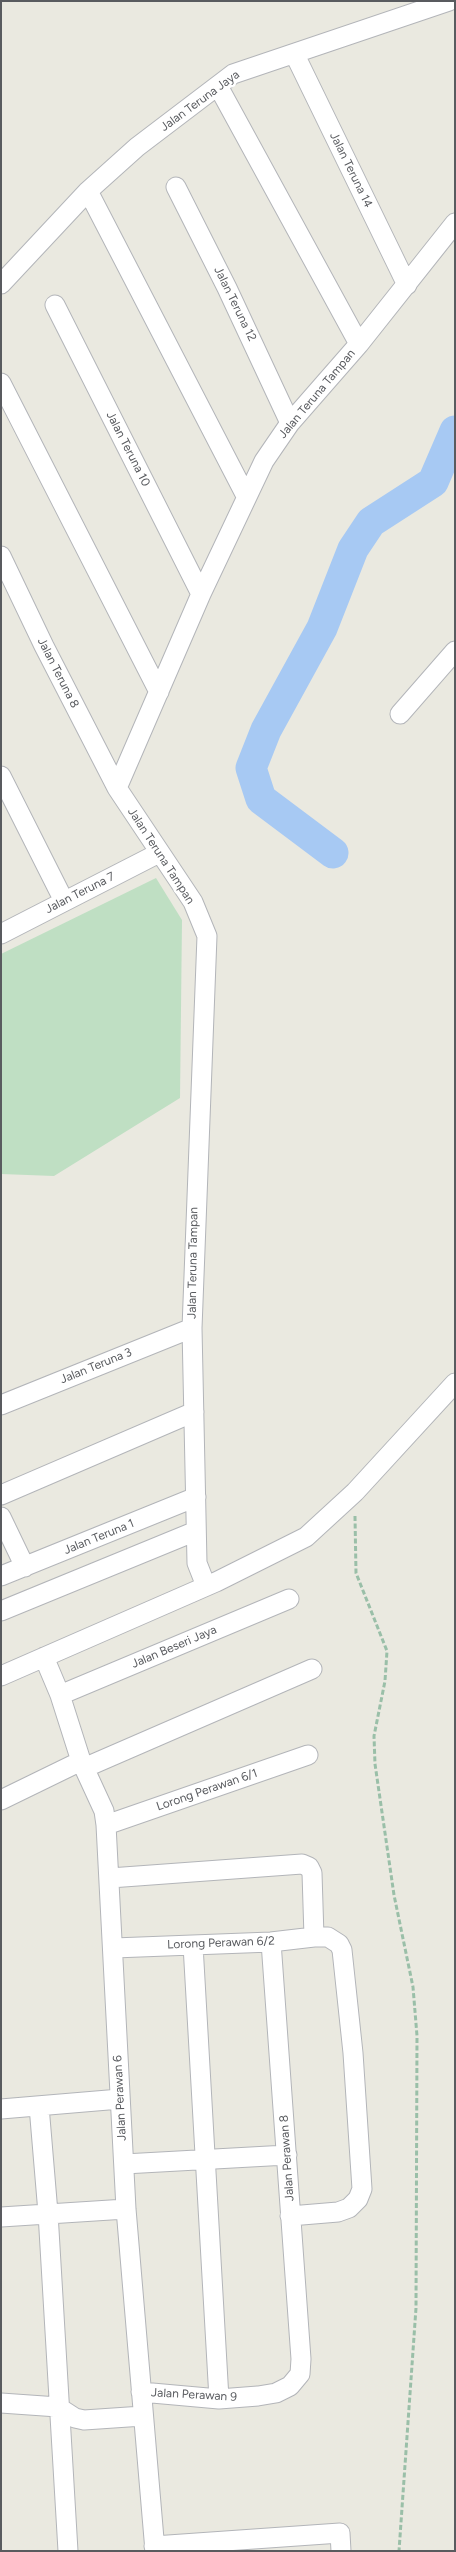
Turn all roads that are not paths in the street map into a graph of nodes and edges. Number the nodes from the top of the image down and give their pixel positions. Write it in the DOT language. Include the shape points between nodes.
graph roads {
  1 [pos="449,1"];
  2 [pos="295,55"];
  3 [pos="218,86"];
  4 [pos="176,187"];
  5 [pos="88,191"];
  6 [pos="455,223"];
  7 [pos="1,284"];
  8 [pos="407,285"];
  9 [pos="55,305"];
  10 [pos="359,344"];
  11 [pos="1,383"];
  12 [pos="290,423"];
  13 [pos="246,496"];
  14 [pos="1,556"];
  15 [pos="201,594"];
  16 [pos="455,651"];
  17 [pos="159,692"];
  18 [pos="400,714"];
  19 [pos="1,776"];
  20 [pos="117,788"];
  21 [pos="159,852"];
  22 [pos="64,901"];
  23 [pos="1,934"];
  24 [pos="192,1328"];
  25 [pos="455,1383"];
  26 [pos="1,1404"];
  27 [pos="194,1412"];
  28 [pos="1,1495"];
  29 [pos="196,1497"];
  30 [pos="1,1517"];
  31 [pos="196,1531"];
  32 [pos="25,1567"];
  33 [pos="1,1576"];
  34 [pos="206,1586"];
  35 [pos="289,1599"];
  36 [pos="1,1611"];
  37 [pos="44,1657"];
  38 [pos="312,1669"];
  39 [pos="1,1676"];
  40 [pos="60,1695"];
  41 [pos="308,1755"];
  42 [pos="83,1764"];
  43 [pos="1,1800"];
  44 [pos="106,1825"];
  45 [pos="110,1878"];
  46 [pos="321,1937"];
  47 [pos="271,1942"];
  48 [pos="193,1945"];
  49 [pos="114,1948"];
  50 [pos="120,2099"];
  51 [pos="39,2106"];
  52 [pos="1,2109"];
  53 [pos="287,2156"];
  54 [pos="205,2160"];
  55 [pos="124,2164"];
  56 [pos="126,2209"];
  57 [pos="48,2213"];
  58 [pos="290,2216"];
  59 [pos="1,2217"];
  60 [pos="300,2374"];
  61 [pos="141,2392"];
  62 [pos="218,2398"];
  63 [pos="1,2402"];
  64 [pos="58,2406"];
  65 [pos="143,2416"];
  66 [pos="341,2542"];
  67 [pos="154,2548"];
  68 [pos="68,2551"];
  1 -- 2 [label="street, Jalan Teruna Jaya"];
  2 -- 3 [label="street, Jalan Teruna Jaya" via="233,74"];
  2 -- 8 [label="street, Jalan Teruna 14"];
  3 -- 5 [label="street, Jalan Teruna Jaya" via="137,147"];
  3 -- 10 [label="street"];
  4 -- 12 [label="street, Jalan Teruna 12"];
  5 -- 7 [label="street, Jalan Teruna Jaya"];
  5 -- 13 [label="street"];
  6 -- 8 [label="street, Jalan Teruna Tampan"];
  8 -- 10 [label="street, Jalan Teruna Tampan"];
  9 -- 15 [label="street, Jalan Teruna 10"];
  10 -- 12 [label="street, Jalan Teruna Tampan"];
  11 -- 17 [label="street"];
  12 -- 13 [label="street, Jalan Teruna Tampan" via="264,461"];
  13 -- 15 [label="street, Jalan Teruna Tampan"];
  14 -- 20 [label="street, Jalan Teruna 8"];
  15 -- 17 [label="street, Jalan Teruna Tampan"];
  16 -- 18 [label="street"];
  17 -- 20 [label="street, Jalan Teruna Tampan"];
  19 -- 22 [label="street"];
  20 -- 21 [label="street, Jalan Teruna Tampan"];
  21 -- 22 [label="street, Jalan Teruna 7"];
  21 -- 24 [label="street, Jalan Teruna Tampan" via="193,902 207,936"];
  22 -- 23 [label="street, Jalan Teruna 7"];
  24 -- 26 [label="street, Jalan Teruna 3"];
  24 -- 27 [label="street, Jalan Teruna Tampan"];
  25 -- 34 [label="street" via="355,1492 306,1537"];
  27 -- 28 [label="street"];
  27 -- 29 [label="street, Jalan Teruna Tampan"];
  29 -- 31 [label="street, Jalan Teruna Tampan"];
  29 -- 32 [label="street, Jalan Teruna 1"];
  30 -- 32 [label="street"];
  31 -- 34 [label="street, Jalan Teruna Tampan" via="197,1563"];
  31 -- 36 [label="street"];
  32 -- 33 [label="street, Jalan Teruna 1"];
  34 -- 37 [label="street"];
  35 -- 40 [label="street, Jalan Beseri Jaya"];
  37 -- 39 [label="street"];
  37 -- 40 [label="street, Jalan Perawan 6"];
  38 -- 42 [label="street"];
  40 -- 42 [label="street, Jalan Perawan 6"];
  41 -- 44 [label="street, Lorong Perawan 6/1"];
  42 -- 43 [label="street"];
  42 -- 44 [label="street, Jalan Perawan 6" via="104,1811"];
  44 -- 45 [label="street, Jalan Perawan 6"];
  45 -- 46 [label="street" via="302,1864 312,1873"];
  45 -- 49 [label="street, Jalan Perawan 6"];
  46 -- 47 [label="street, Lorong Perawan 6/2"];
  46 -- 58 [label="street" via="335,1940 342,1950 362,2189 350,2208"];
  47 -- 48 [label="street, Lorong Perawan 6/2"];
  47 -- 53 [label="street, Jalan Perawan 8"];
  48 -- 49 [label="street, Lorong Perawan 6/2"];
  48 -- 54 [label="street"];
  49 -- 50 [label="street, Jalan Perawan 6"];
  50 -- 51 [label="street"];
  50 -- 55 [label="street, Jalan Perawan 6"];
  51 -- 52 [label="street"];
  51 -- 57 [label="street"];
  53 -- 54 [label="street"];
  53 -- 58 [label="street, Jalan Perawan 8"];
  54 -- 55 [label="street"];
  54 -- 62 [label="street"];
  55 -- 56 [label="street, Jalan Perawan 6"];
  56 -- 57 [label="street"];
  56 -- 61 [label="street, Jalan Perawan 6"];
  57 -- 59 [label="street"];
  57 -- 64 [label="street"];
  58 -- 60 [label="street, Jalan Perawan 8"];
  60 -- 62 [label="street, Jalan Perawan 9" via="290,2386 276,2393"];
  61 -- 62 [label="street, Jalan Perawan 9"];
  61 -- 65 [label="street, Jalan Perawan 6"];
  63 -- 64 [label="street"];
  64 -- 65 [label="street" via="75,2418 84,2420"];
  64 -- 68 [label="street"];
  65 -- 67 [label="street, Jalan Perawan 6"];
  66 -- 67 [label="street"];
}
